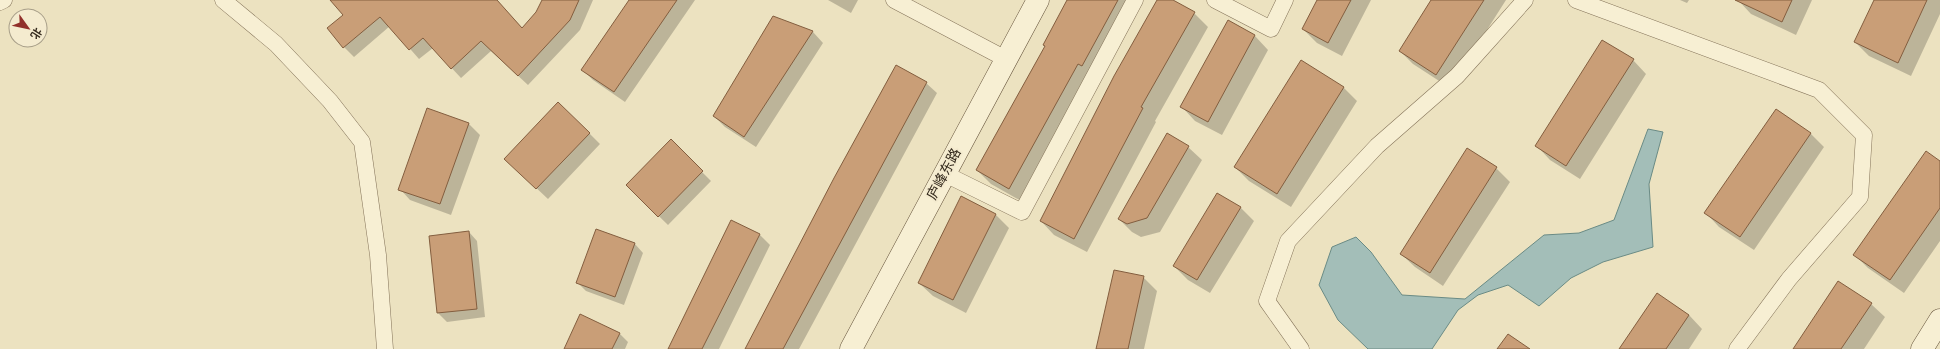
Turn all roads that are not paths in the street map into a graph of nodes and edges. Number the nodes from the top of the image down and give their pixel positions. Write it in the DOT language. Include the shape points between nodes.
graph roads {
  1 [pos="4,0"];
  2 [pos="223,0"];
  3 [pos="894,0"];
  4 [pos="1038,0"];
  5 [pos="1135,0"];
  6 [pos="1215,0"];
  7 [pos="1285,0"];
  8 [pos="1525,0"];
  9 [pos="1576,0"];
  10 [pos="0,2"];
  11 [pos="1006,59"];
  12 [pos="945,174"];
  13 [pos="1940,320"];
  14 [pos="386,349"];
  15 [pos="851,349"];
  16 [pos="1301,349"];
  17 [pos="1736,349"];
  18 [pos="1922,349"];
  1 -- 10 [label="street"];
  2 -- 14 [label="street" via="276,44 330,101 362,142 378,255"];
  3 -- 11 [label="street"];
  4 -- 11 [label="main road, 庐峰东路"];
  5 -- 12 [label="street" via="1022,212"];
  6 -- 7 [label="street" via="1271,28"];
  8 -- 16 [label="street" via="1457,76 1377,146 1288,241 1267,300"];
  9 -- 17 [label="street" via="1819,90 1864,134 1860,196 1789,279"];
  11 -- 12 [label="main road, 庐峰东路"];
  12 -- 15 [label="main road, 庐峰东路"];
  13 -- 18 [label="main road"];
}
